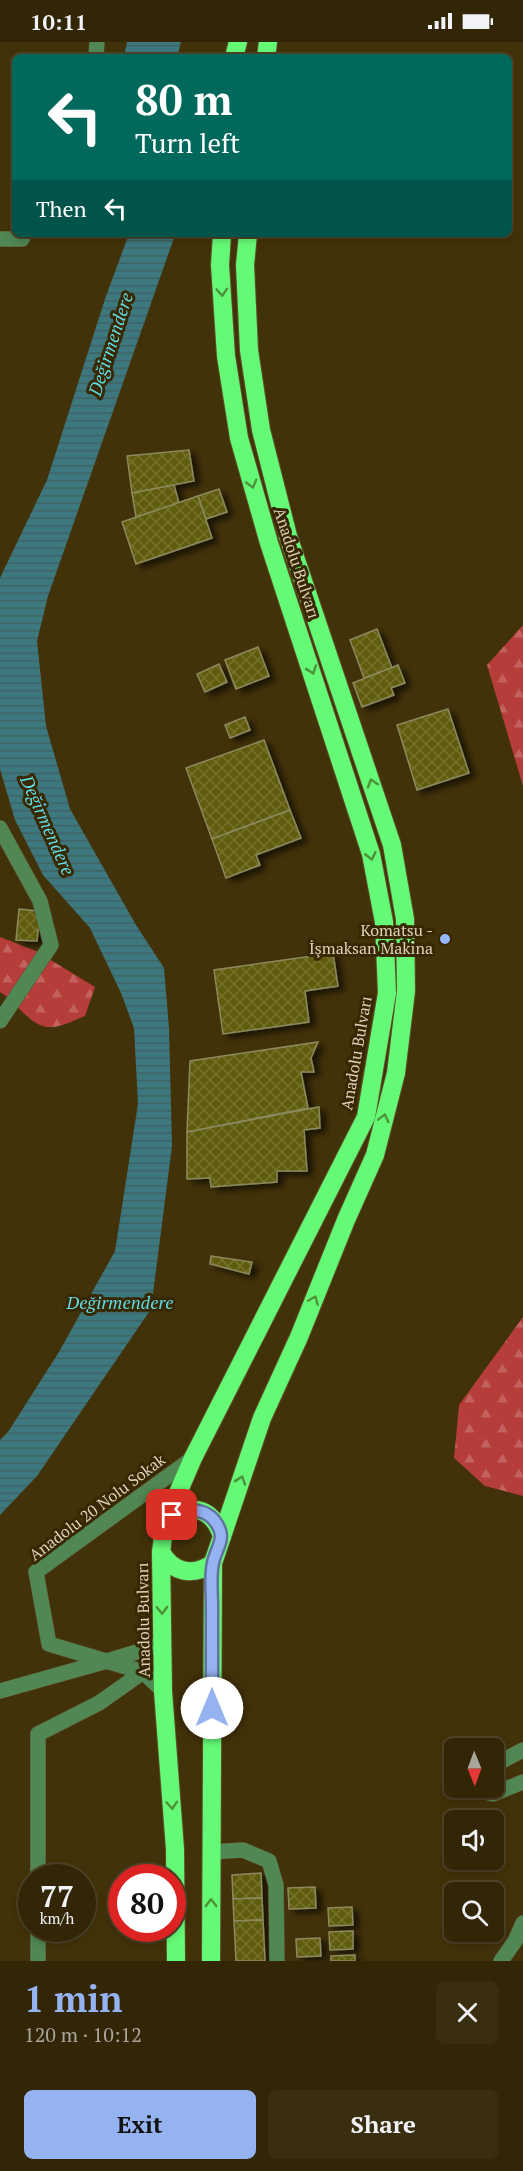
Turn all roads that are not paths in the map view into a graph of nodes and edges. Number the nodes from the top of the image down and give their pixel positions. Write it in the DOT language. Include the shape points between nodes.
graph roads {
  1 [pos="23,237"];
  2 [pos="222,237"];
  3 [pos="248,237"];
  4 [pos="0,238"];
  5 [pos="0,828"];
  6 [pos="0,1021"];
  7 [pos="193,1458"];
  8 [pos="165,1523"];
  9 [pos="222,1536"];
  10 [pos="161,1552"];
  11 [pos="213,1563"];
  12 [pos="163,1644"];
  13 [pos="107,1661"];
  14 [pos="143,1672"];
  15 [pos="0,1690"];
  16 [pos="164,1690"];
  17 [pos="523,1750"];
  18 [pos="504,1760"];
  19 [pos="523,1782"];
  20 [pos="504,1790"];
  21 [pos="211,1852"];
  22 [pos="38,1864"];
  23 [pos="523,1923"];
  24 [pos="38,1942"];
  25 [pos="38,1961"];
  26 [pos="176,1961"];
  27 [pos="211,1961"];
  28 [pos="277,1961"];
  29 [pos="501,1961"];
  1 -- 4 [label="street"];
  2 -- 7 [label="highway, Anadolu Bulvarı, one-way" via="226,356 239,438 269,543 371,854 384,922 387,993 366,1117"];
  9 -- 3 [label="highway, Anadolu Bulvarı, one-way" via="262,1418 375,1155 396,1073 406,991 405,919 392,845 288,536 261,430 249,350 245,265"];
  5 -- 6 [label="street" via="40,901 51,945"];
  7 -- 8 [label="highway, Anadolu Bulvarı"];
  7 -- 13 [label="street, Anadolu 20 Nolu Sokak" via="36,1572 49,1644"];
  8 -- 9 [label="highway" via="182,1511 203,1511 212,1517"];
  8 -- 10 [label="highway, Anadolu Bulvarı"];
  9 -- 11 [label="highway, Anadolu Bulvarı"];
  10 -- 11 [label="highway" via="166,1561 184,1571 194,1572"];
  10 -- 12 [label="highway, Anadolu Bulvarı, one-way"];
  11 -- 21 [label="highway, Anadolu Bulvarı"];
  12 -- 13 [label="street"];
  12 -- 16 [label="highway, Anadolu Bulvarı"];
  13 -- 14 [label="street, Anadolu 20 Nolu Sokak"];
  13 -- 15 [label="street"];
  14 -- 16 [label="street, Anadolu 20 Nolu Sokak"];
  14 -- 22 [label="street" via="99,1703 38,1734"];
  16 -- 26 [label="highway, Anadolu Bulvarı, one-way" via="175,1849"];
  17 -- 18 [label="street"];
  19 -- 20 [label="street"];
  27 -- 21 [label="highway, Anadolu Bulvarı, one-way"];
  21 -- 28 [label="street" via="243,1850 269,1861 276,1885"];
  23 -- 29 [label="street"];
  24 -- 25 [label="street"];
}
